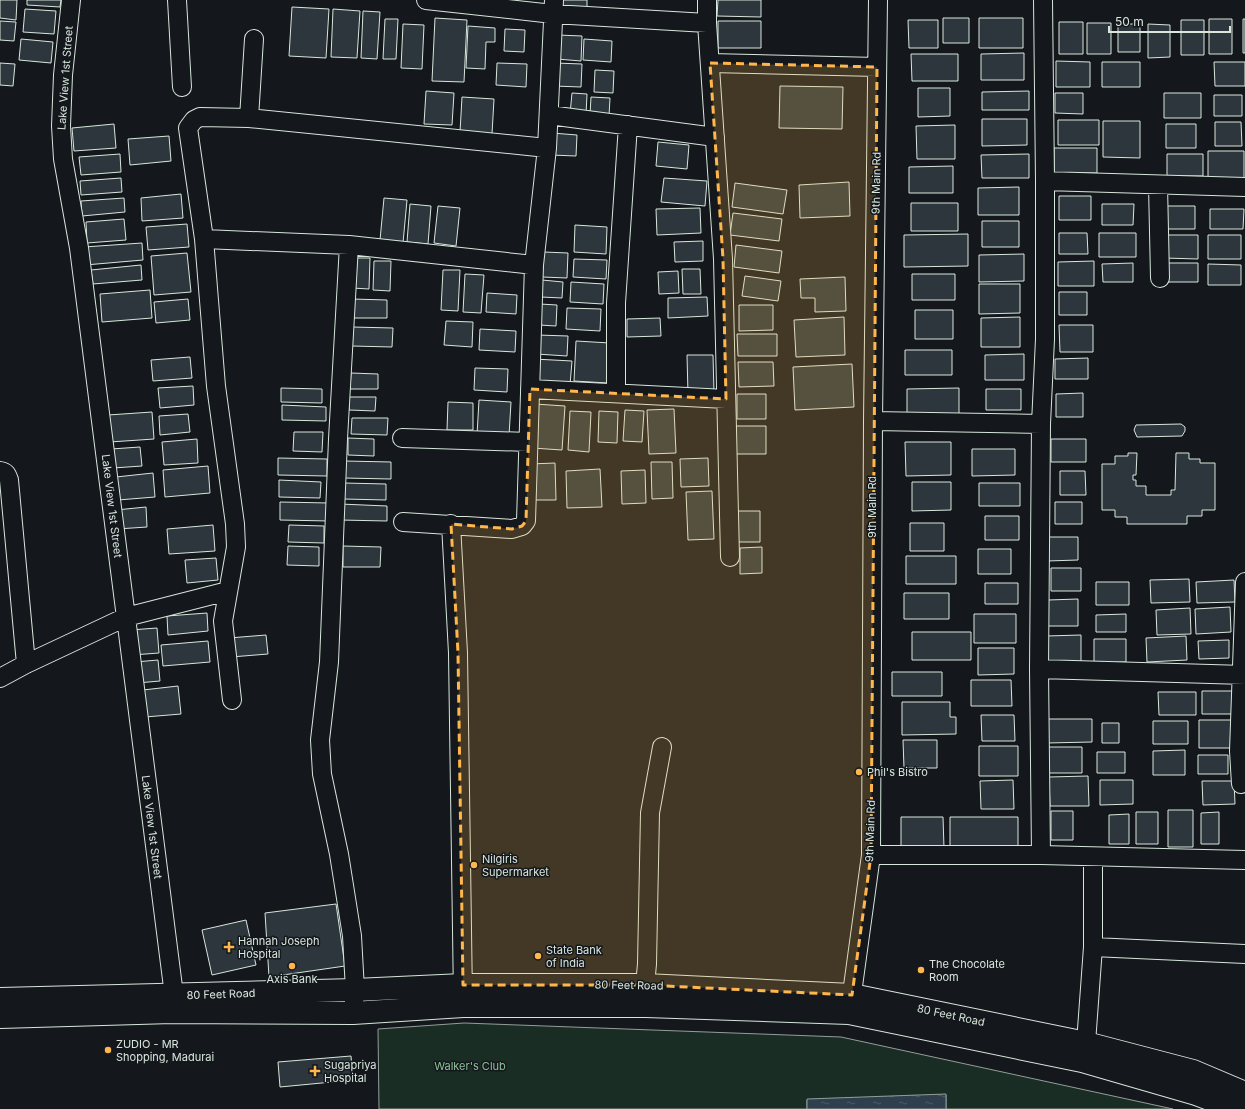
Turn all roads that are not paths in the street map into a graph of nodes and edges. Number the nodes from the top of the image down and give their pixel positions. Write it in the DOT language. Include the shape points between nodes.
graph roads {
  1 [pos="71,0"];
  2 [pos="176,0"];
  3 [pos="426,0"];
  4 [pos="707,0"];
  5 [pos="878,0"];
  6 [pos="1043,0"];
  7 [pos="554,7"];
  8 [pos="707,23"];
  9 [pos="254,39"];
  10 [pos="710,63"];
  11 [pos="877,67"];
  12 [pos="182,87"];
  13 [pos="549,115"];
  14 [pos="249,118"];
  15 [pos="628,125"];
  16 [pos="715,136"];
  17 [pos="547,148"];
  18 [pos="1045,181"];
  19 [pos="1158,185"];
  20 [pos="1245,187"];
  21 [pos="204,238"];
  22 [pos="349,245"];
  23 [pos="534,265"];
  24 [pos="1160,278"];
  25 [pos="530,389"];
  26 [pos="616,393"];
  27 [pos="726,399"];
  28 [pos="873,421"];
  29 [pos="1041,424"];
  30 [pos="402,438"];
  31 [pos="528,442"];
  32 [pos="0,471"];
  33 [pos="403,522"];
  34 [pos="452,524"];
  35 [pos="730,557"];
  36 [pos="1245,582"];
  37 [pos="228,591"];
  38 [pos="126,617"];
  39 [pos="26,664"];
  40 [pos="1039,669"];
  41 [pos="1243,675"];
  42 [pos="0,678"];
  43 [pos="232,700"];
  44 [pos="662,747"];
  45 [pos="1242,784"];
  46 [pos="870,855"];
  47 [pos="1041,855"];
  48 [pos="1092,857"];
  49 [pos="1245,860"];
  50 [pos="1093,947"];
  51 [pos="1245,954"];
  52 [pos="645,985"];
  53 [pos="354,990"];
  54 [pos="463,996"];
  55 [pos="0,999"];
  56 [pos="173,1004"];
  57 [pos="851,1004"];
  58 [pos="646,1006"];
  59 [pos="353,1013"];
  60 [pos="0,1017"];
  61 [pos="1086,1042"];
  62 [pos="1245,1093"];
  63 [pos="1236,1109"];
  1 -- 38 [label="street, Lake View 1st Street" via="63,75 63,159 79,248"];
  2 -- 12 [label="street"];
  3 -- 7 [label="street"];
  4 -- 8 [label="street"];
  5 -- 11 [label="street, 9th Main Rd"];
  6 -- 18 [label="street"];
  7 -- 8 [label="street"];
  7 -- 13 [label="street"];
  8 -- 10 [label="street"];
  9 -- 14 [label="street"];
  10 -- 11 [label="street"];
  10 -- 16 [label="street"];
  11 -- 28 [label="street, 9th Main Rd"];
  13 -- 15 [label="street"];
  13 -- 17 [label="street"];
  14 -- 17 [label="street"];
  14 -- 21 [label="street" via="200,117 188,128"];
  15 -- 16 [label="street"];
  15 -- 26 [label="street" via="616,303"];
  16 -- 27 [label="street" via="723,259"];
  17 -- 23 [label="street"];
  18 -- 19 [label="street"];
  18 -- 29 [label="street" via="1045,339"];
  19 -- 20 [label="street"];
  19 -- 24 [label="street"];
  21 -- 22 [label="street"];
  21 -- 37 [label="street" via="216,386 235,524 236,546"];
  22 -- 23 [label="street"];
  22 -- 53 [label="street" via="328,662 320,740 322,774 339,854 352,936"];
  23 -- 25 [label="street"];
  25 -- 26 [label="street"];
  25 -- 31 [label="street"];
  26 -- 27 [label="street"];
  27 -- 35 [label="street"];
  28 -- 29 [label="street"];
  28 -- 46 [label="street, 9th Main Rd"];
  29 -- 40 [label="street"];
  30 -- 31 [label="street"];
  31 -- 34 [label="street" via="526,521 522,526 512,529"];
  32 -- 39 [label="street" via="8,474 9,480"];
  33 -- 34 [label="street"];
  34 -- 54 [label="street" via="458,653"];
  36 -- 41 [label="street"];
  37 -- 38 [label="street"];
  37 -- 43 [label="street" via="223,621"];
  38 -- 39 [label="street"];
  38 -- 56 [label="street, Lake View 1st Street"];
  39 -- 42 [label="street"];
  40 -- 41 [label="street"];
  40 -- 47 [label="street"];
  41 -- 45 [label="street" via="1239,752"];
  44 -- 52 [label="street" via="650,813"];
  46 -- 47 [label="street"];
  46 -- 57 [label="street, 9th Main Rd"];
  47 -- 48 [label="street"];
  48 -- 49 [label="street"];
  48 -- 50 [label="street"];
  50 -- 51 [label="street"];
  50 -- 61 [label="street"];
  52 -- 54 [label="main road, 80 Feet Road"];
  52 -- 57 [label="main road, 80 Feet Road"];
  52 -- 58 [label="street"];
  53 -- 54 [label="main road, 80 Feet Road"];
  53 -- 56 [label="main road, 80 Feet Road"];
  53 -- 59 [label="street"];
  54 -- 58 [label="main road, 80 Feet Road"];
  54 -- 59 [label="main road, 80 Feet Road"];
  55 -- 56 [label="main road, 80 Feet Road" via="102,996"];
  56 -- 59 [label="main road, 80 Feet Road"];
  56 -- 60 [label="main road, 80 Feet Road"];
  57 -- 58 [label="main road, 80 Feet Road"];
  57 -- 61 [label="main road, 80 Feet Road"];
  57 -- 63 [label="main road, 80 Feet Road" via="1082,1061 1196,1094"];
  61 -- 62 [label="main road, 80 Feet Road" via="1193,1071"];
}
